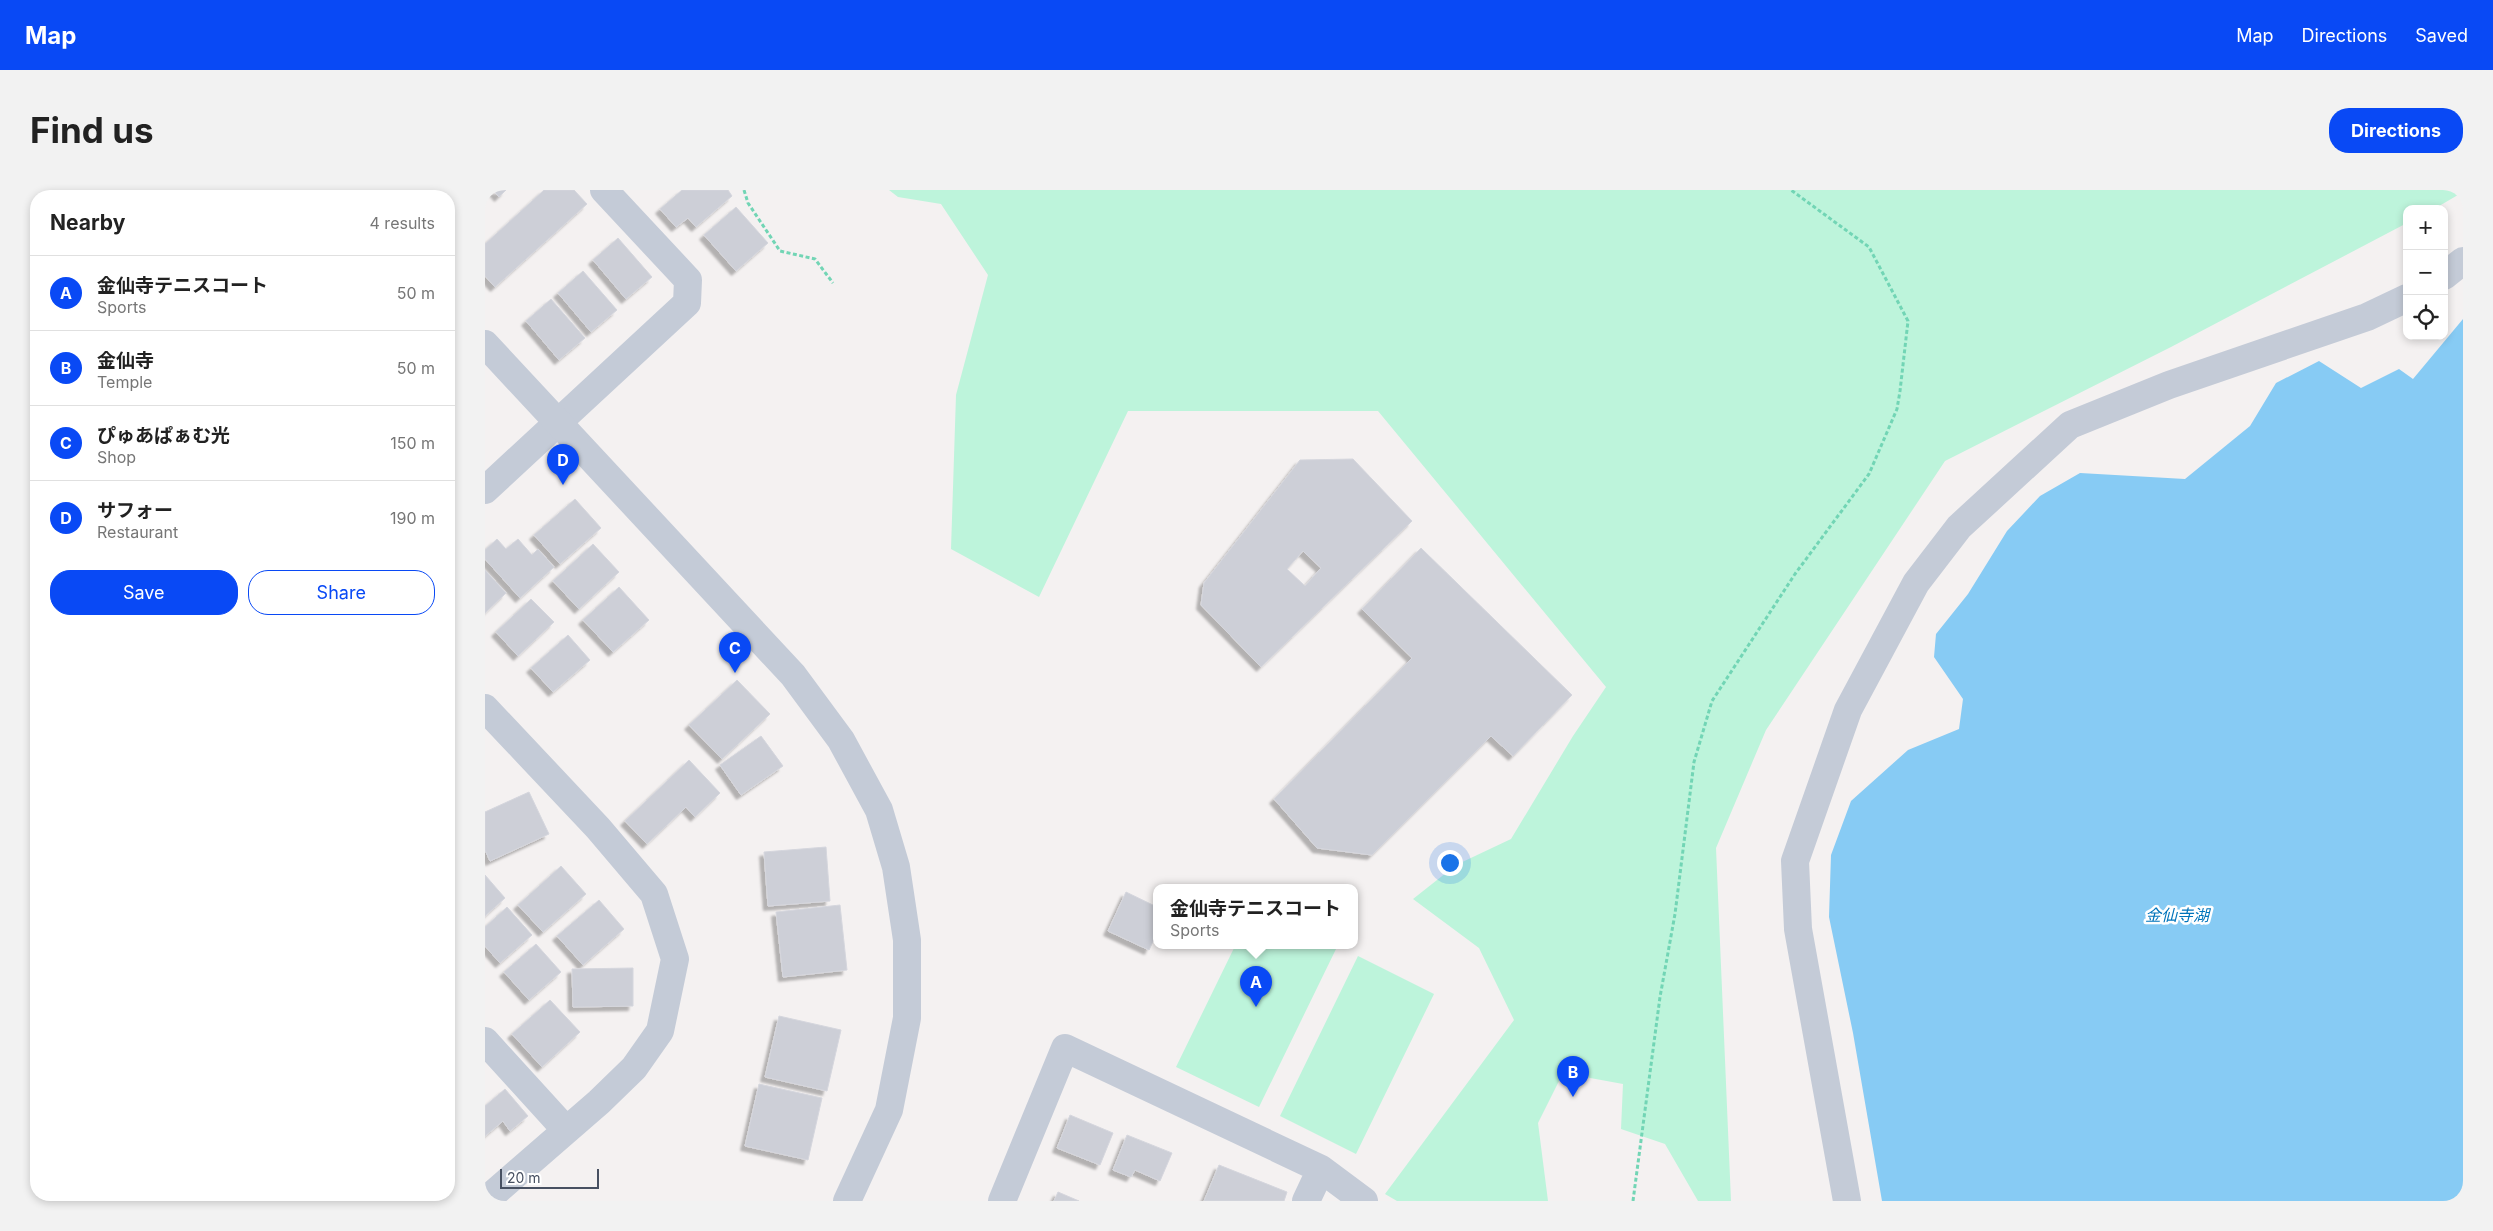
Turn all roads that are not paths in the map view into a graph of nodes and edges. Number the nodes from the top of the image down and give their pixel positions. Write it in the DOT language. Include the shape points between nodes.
graph roads {
  1 [pos="604,190"];
  2 [pos="2463,261"];
  3 [pos="2448,273"];
  4 [pos="2403,300"];
  5 [pos="485,344"];
  6 [pos="558,424"];
  7 [pos="485,490"];
  8 [pos="485,708"];
  9 [pos="485,1041"];
  10 [pos="567,1130"];
  11 [pos="1321,1169"];
  12 [pos="485,1201"];
  13 [pos="847,1201"];
  14 [pos="1002,1201"];
  15 [pos="1306,1201"];
  16 [pos="1364,1201"];
  17 [pos="1847,1201"];
  1 -- 6 [label="street" via="688,280 687,302"];
  2 -- 3 [label="street"];
  4 -- 17 [label="street" via="2367,317 2169,385 2070,425 1959,527 1916,583 1848,710 1795,861 1799,929"];
  5 -- 6 [label="street"];
  6 -- 7 [label="street"];
  6 -- 13 [label="street" via="793,676 841,740 879,810 896,868 907,940 907,1018 889,1110"];
  8 -- 10 [label="street" via="598,828 654,894 675,959 660,1031 634,1068"];
  9 -- 10 [label="street"];
  10 -- 12 [label="street"];
  11 -- 14 [label="street" via="1065,1048"];
  11 -- 15 [label="street"];
  11 -- 16 [label="street"];
}
